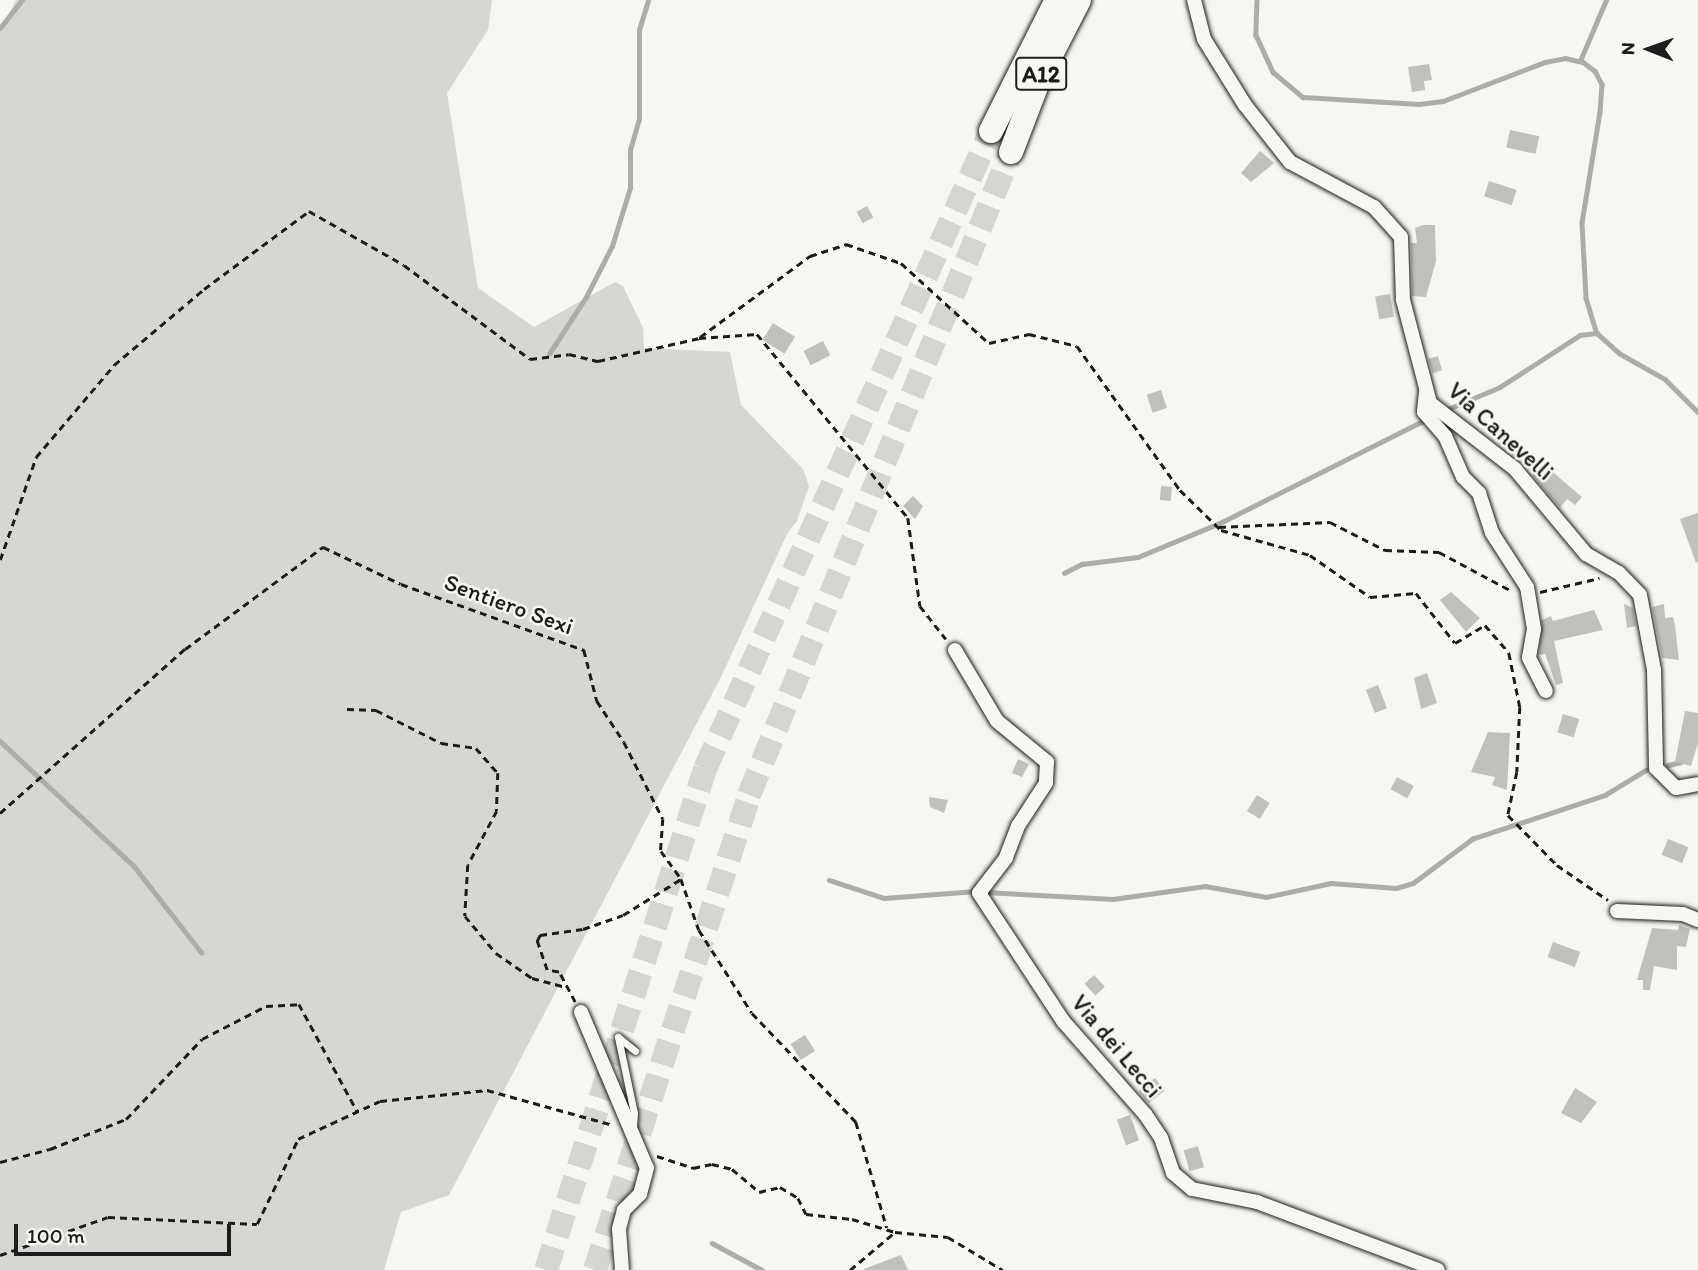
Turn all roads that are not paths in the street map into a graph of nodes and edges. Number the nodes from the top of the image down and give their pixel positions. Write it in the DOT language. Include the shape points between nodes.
graph roads {
  1 [pos="1057,0"];
  2 [pos="1079,0"];
  3 [pos="1194,0"];
  4 [pos="991,131"];
  5 [pos="1011,152"];
  6 [pos="1427,390"];
  7 [pos="955,650"];
  8 [pos="1546,691"];
  9 [pos="1698,784"];
  10 [pos="1617,911"];
  11 [pos="1698,920"];
  12 [pos="581,1012"];
  13 [pos="635,1051"];
  14 [pos="632,1131"];
  15 [pos="622,1270"];
  16 [pos="1438,1270"];
  1 -- 4 [label="highway, A12"];
  2 -- 5 [label="highway, A12" via="1041,74"];
  3 -- 6 [label="street, Via Canevelli" via="1203,40 1245,105 1290,162 1374,207 1401,237 1403,300"];
  6 -- 8 [label="street" via="1424,412 1445,436 1463,477 1479,493 1492,533 1510,555 1527,595 1534,629 1529,658"];
  6 -- 9 [label="street, Via Canevelli" via="1430,403 1515,469 1586,554 1619,573 1640,595 1654,670 1659,774 1676,788"];
  7 -- 16 [label="street, Via dei Lecci" via="997,721 1047,761 1046,783 1018,825 1006,858 979,893 1063,1021 1145,1114 1161,1138 1173,1173 1192,1189 1257,1202"];
  10 -- 11 [label="street" via="1683,914"];
  12 -- 14 [label="street"];
  13 -- 14 [label="lane" via="618,1037 634,1113"];
  14 -- 15 [label="street" via="647,1168 640,1194 624,1209 619,1229"];
}
